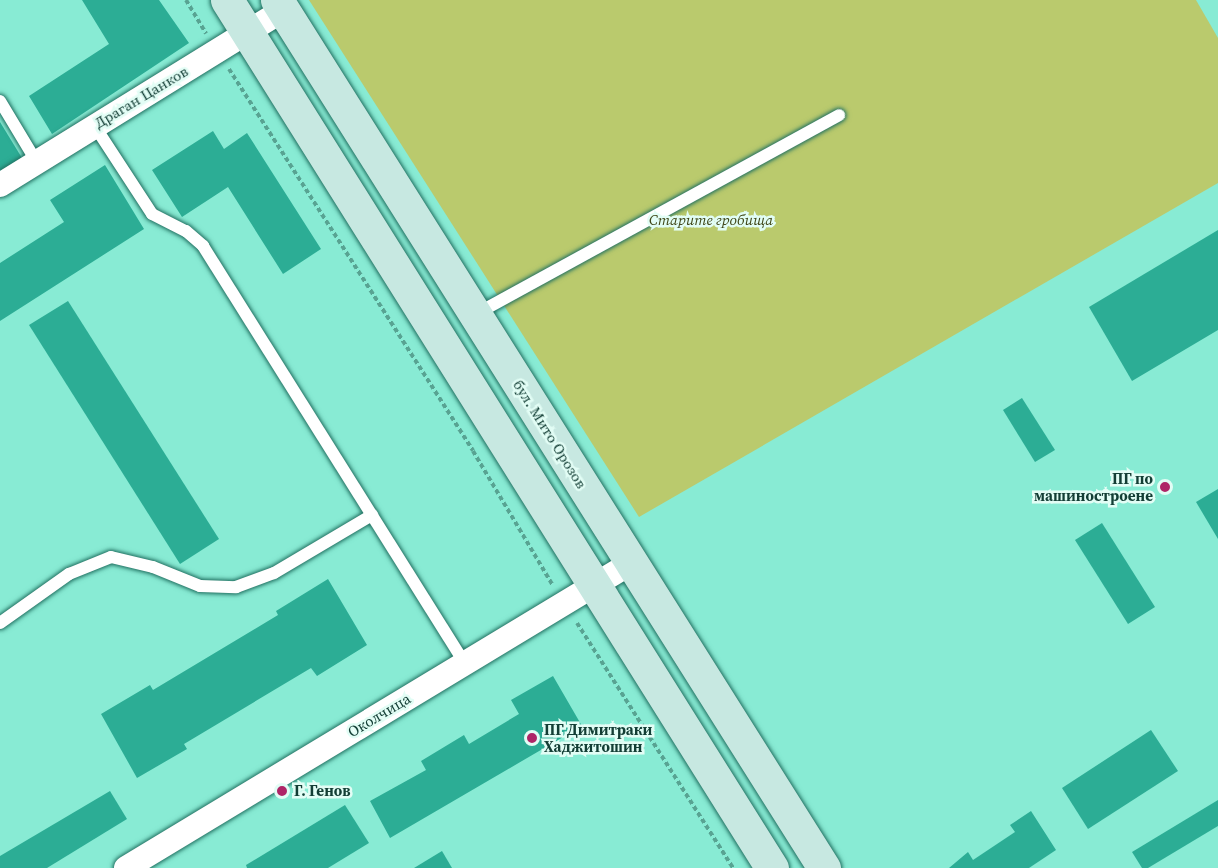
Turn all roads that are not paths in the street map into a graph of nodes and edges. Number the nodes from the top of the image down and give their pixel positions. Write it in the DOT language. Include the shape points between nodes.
graph roads {
  1 [pos="227,0"];
  2 [pos="280,5"];
  3 [pos="247,32"];
  4 [pos="0,101"];
  5 [pos="839,115"];
  6 [pos="94,125"];
  7 [pos="36,160"];
  8 [pos="0,185"];
  9 [pos="475,314"];
  10 [pos="372,515"];
  11 [pos="631,562"];
  12 [pos="595,585"];
  13 [pos="0,623"];
  14 [pos="465,663"];
  15 [pos="126,868"];
  16 [pos="772,868"];
  17 [pos="824,868"];
  1 -- 3 [label="main road"];
  2 -- 3 [label="street, Драган Цанков"];
  2 -- 9 [label="main road, бул. Мито Орозов"];
  3 -- 6 [label="street, Драган Цанков"];
  3 -- 12 [label="main road"];
  4 -- 7 [label="lane"];
  5 -- 9 [label="lane"];
  6 -- 7 [label="street, Драган Цанков"];
  6 -- 10 [label="lane" via="152,214 186,231 203,246"];
  7 -- 8 [label="street, Драган Цанков"];
  9 -- 11 [label="main road, бул. Мито Орозов"];
  10 -- 13 [label="lane" via="274,573 236,587 200,586 111,556 69,574"];
  10 -- 14 [label="lane"];
  11 -- 12 [label="street, Околчица"];
  11 -- 17 [label="main road, бул. Мито Орозов"];
  12 -- 14 [label="street, Околчица"];
  12 -- 16 [label="main road"];
  14 -- 15 [label="street, Околчица"];
}
